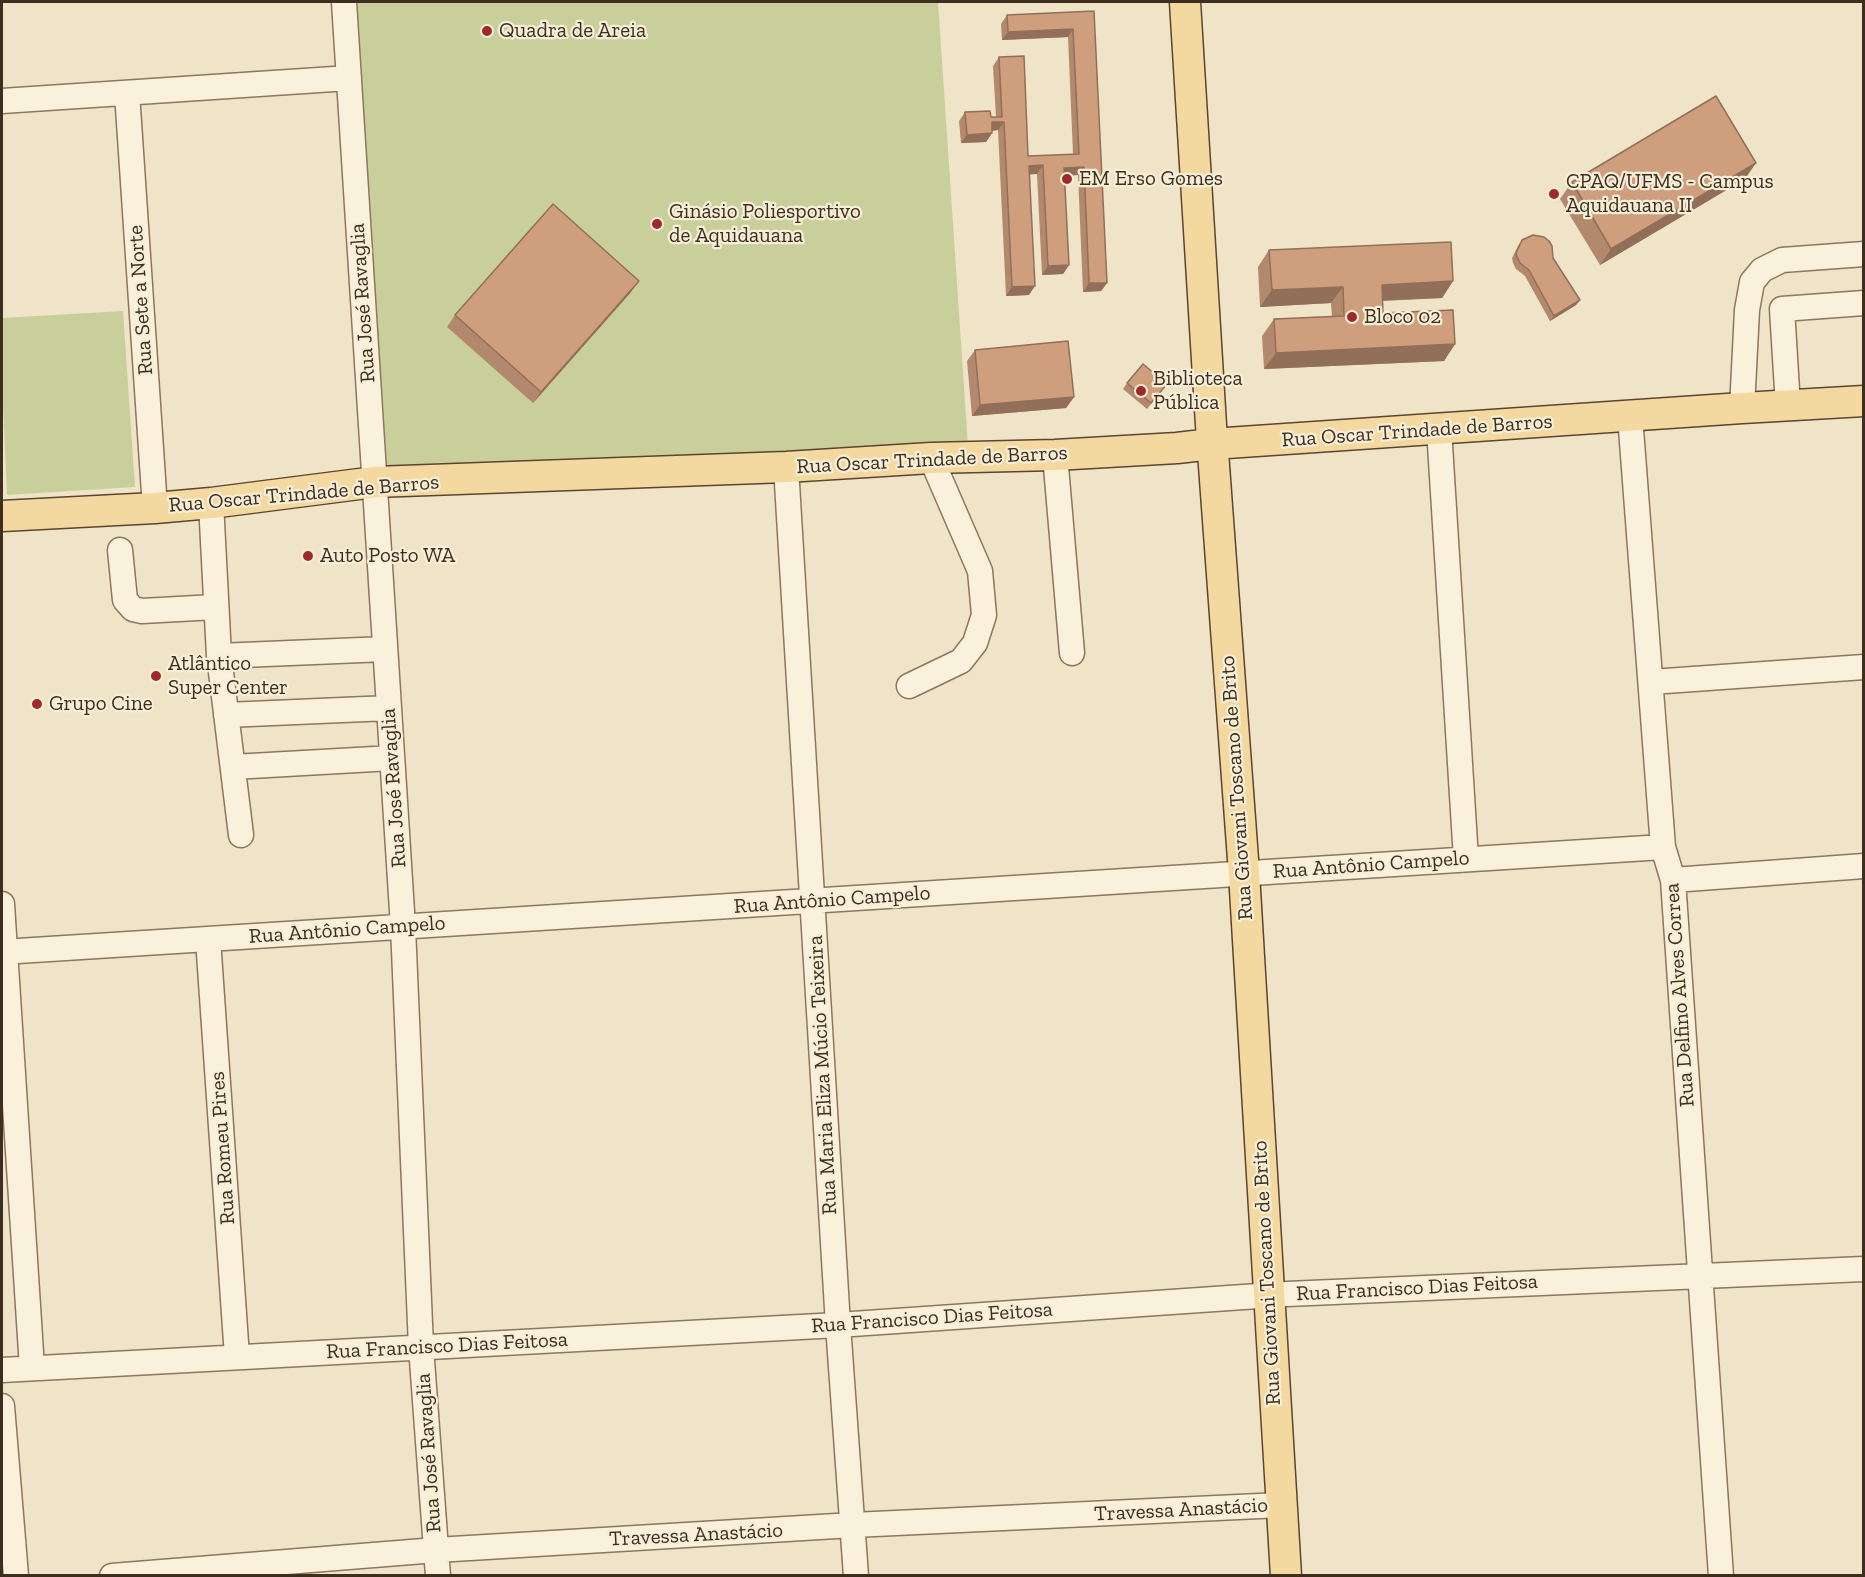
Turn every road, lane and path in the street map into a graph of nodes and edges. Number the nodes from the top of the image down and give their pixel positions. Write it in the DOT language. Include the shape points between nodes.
graph roads {
  1 [pos="344,2"];
  2 [pos="1185,2"];
  3 [pos="349,78"];
  4 [pos="127,93"];
  5 [pos="2,101"];
  6 [pos="1863,254"];
  7 [pos="1863,303"];
  8 [pos="1782,309"];
  9 [pos="1747,310"];
  10 [pos="1863,401"];
  11 [pos="1788,406"];
  12 [pos="1742,408"];
  13 [pos="1630,416"];
  14 [pos="1439,429"];
  15 [pos="1212,444"];
  16 [pos="1055,455"];
  17 [pos="930,458"];
  18 [pos="786,467"];
  19 [pos="375,482"];
  20 [pos="211,503"];
  21 [pos="155,508"];
  22 [pos="2,516"];
  23 [pos="120,550"];
  24 [pos="215,607"];
  25 [pos="385,649"];
  26 [pos="1072,653"];
  27 [pos="219,656"];
  28 [pos="1863,667"];
  29 [pos="1651,682"];
  30 [pos="909,686"];
  31 [pos="389,708"];
  32 [pos="226,716"];
  33 [pos="392,758"];
  34 [pos="233,767"];
  35 [pos="241,834"];
  36 [pos="1664,847"];
  37 [pos="1466,859"];
  38 [pos="1863,866"];
  39 [pos="1244,873"];
  40 [pos="1672,880"];
  41 [pos="812,901"];
  42 [pos="2,904"];
  43 [pos="403,927"];
  44 [pos="208,939"];
  45 [pos="3,952"];
  46 [pos="1863,1269"];
  47 [pos="1700,1276"];
  48 [pos="1268,1295"];
  49 [pos="838,1325"];
  50 [pos="421,1347"];
  51 [pos="237,1357"];
  52 [pos="32,1368"];
  53 [pos="2,1370"];
  54 [pos="2,1406"];
  55 [pos="1281,1505"];
  56 [pos="853,1525"];
  57 [pos="436,1550"];
  58 [pos="16,1575"];
  59 [pos="112,1575"];
  60 [pos="438,1575"];
  61 [pos="856,1575"];
  62 [pos="1286,1575"];
  63 [pos="1721,1575"];
  1 -- 3 [label="street, Rua José Ravaglia"];
  2 -- 15 [label="main road, Rua Giovani Toscano de Brito"];
  3 -- 4 [label="street"];
  3 -- 19 [label="street, Rua José Ravaglia"];
  4 -- 5 [label="street"];
  4 -- 21 [label="street, Rua Sete a Norte"];
  6 -- 9 [label="street" via="1782,260 1761,270 1752,282"];
  7 -- 8 [label="street"];
  8 -- 9 [label="street"];
  8 -- 11 [label="street"];
  9 -- 12 [label="street"];
  10 -- 11 [label="main road, Rua Oscar Trindade de Barros"];
  11 -- 12 [label="main road, Rua Oscar Trindade de Barros"];
  12 -- 13 [label="main road, Rua Oscar Trindade de Barros"];
  13 -- 14 [label="main road, Rua Oscar Trindade de Barros"];
  13 -- 29 [label="street, Rua Delfino Alves Correa"];
  14 -- 15 [label="main road, Rua Oscar Trindade de Barros"];
  14 -- 37 [label="street"];
  15 -- 16 [label="main road, Rua Oscar Trindade de Barros"];
  15 -- 39 [label="main road, Rua Giovani Toscano de Brito"];
  16 -- 17 [label="main road, Rua Oscar Trindade de Barros"];
  16 -- 26 [label="street"];
  17 -- 18 [label="main road, Rua Oscar Trindade de Barros"];
  17 -- 30 [label="street" via="980,571 984,615 975,643 961,661"];
  18 -- 19 [label="main road, Rua Oscar Trindade de Barros"];
  18 -- 41 [label="street, Rua Maria Eliza Múcio Teixeira"];
  19 -- 20 [label="main road, Rua Oscar Trindade de Barros"];
  19 -- 25 [label="street, Rua José Ravaglia"];
  20 -- 21 [label="main road, Rua Oscar Trindade de Barros"];
  20 -- 24 [label="street"];
  21 -- 22 [label="main road, Rua Oscar Trindade de Barros"];
  23 -- 24 [label="street" via="125,600 134,609"];
  24 -- 27 [label="street"];
  25 -- 27 [label="street"];
  25 -- 31 [label="street, Rua José Ravaglia"];
  27 -- 32 [label="street"];
  28 -- 29 [label="street"];
  29 -- 36 [label="street, Rua Delfino Alves Correa"];
  31 -- 32 [label="street"];
  31 -- 33 [label="street, Rua José Ravaglia"];
  32 -- 34 [label="street"];
  33 -- 34 [label="street"];
  33 -- 43 [label="street, Rua José Ravaglia"];
  34 -- 35 [label="street"];
  36 -- 37 [label="street, Rua Antônio Campelo"];
  36 -- 40 [label="street, Rua Delfino Alves Correa"];
  37 -- 39 [label="street, Rua Antônio Campelo"];
  38 -- 40 [label="street"];
  39 -- 41 [label="street, Rua Antônio Campelo"];
  39 -- 48 [label="main road, Rua Giovani Toscano de Brito"];
  40 -- 47 [label="street, Rua Delfino Alves Correa"];
  41 -- 43 [label="street, Rua Antônio Campelo"];
  41 -- 49 [label="street, Rua Maria Eliza Múcio Teixeira"];
  42 -- 45 [label="street"];
  43 -- 44 [label="street, Rua Antônio Campelo"];
  43 -- 50 [label="street, Rua José Ravaglia"];
  44 -- 45 [label="street, Rua Antônio Campelo"];
  44 -- 51 [label="street, Rua Romeu Pires"];
  45 -- 52 [label="street"];
  46 -- 47 [label="street, Rua Francisco Dias Feitosa"];
  47 -- 48 [label="street, Rua Francisco Dias Feitosa"];
  47 -- 63 [label="street, Rua Delfino Alves Correa"];
  48 -- 49 [label="street, Rua Francisco Dias Feitosa"];
  48 -- 55 [label="main road, Rua Giovani Toscano de Brito"];
  49 -- 50 [label="street, Rua Francisco Dias Feitosa"];
  49 -- 56 [label="street, Rua Maria Eliza Múcio Teixeira"];
  50 -- 51 [label="street, Rua Francisco Dias Feitosa"];
  50 -- 57 [label="street, Rua José Ravaglia"];
  51 -- 52 [label="street, Rua Francisco Dias Feitosa"];
  52 -- 53 [label="street, Rua Francisco Dias Feitosa"];
  54 -- 58 [label="street"];
  55 -- 56 [label="street, Travessa Anastácio"];
  55 -- 62 [label="main road, Rua Giovani Toscano de Brito"];
  56 -- 57 [label="street, Travessa Anastácio"];
  56 -- 61 [label="street, Rua Maria Eliza Múcio Teixeira"];
  57 -- 59 [label="street, Travessa Anastácio"];
  57 -- 60 [label="street, Rua José Ravaglia"];
}
